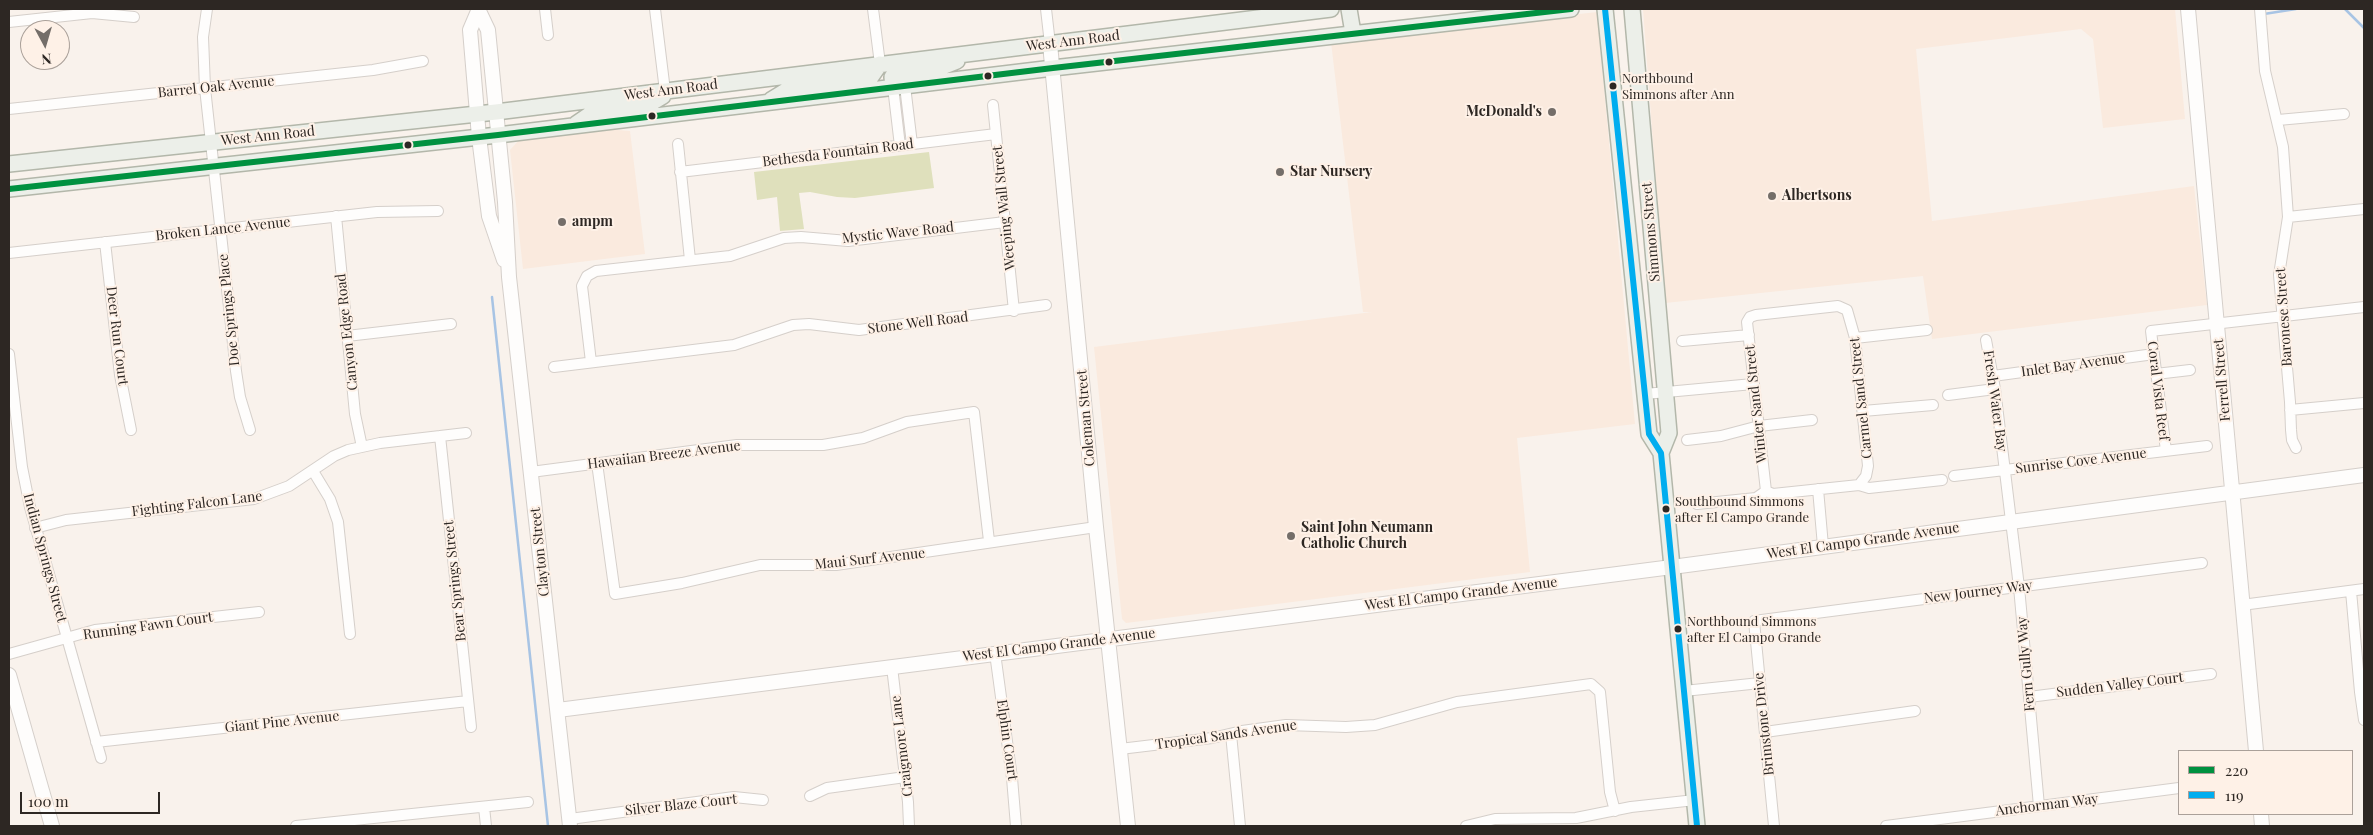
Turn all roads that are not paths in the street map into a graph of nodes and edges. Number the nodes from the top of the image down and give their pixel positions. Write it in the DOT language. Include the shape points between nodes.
graph roads {
  1 [pos="207,9"];
  2 [pos="478,9"];
  3 [pos="545,9"];
  4 [pos="655,9"];
  5 [pos="873,9"];
  6 [pos="1046,9"];
  7 [pos="1332,9"];
  8 [pos="1349,9"];
  9 [pos="1571,9"];
  10 [pos="1605,9"];
  11 [pos="1632,9"];
  12 [pos="2188,9"];
  13 [pos="2260,9"];
  14 [pos="134,17"];
  15 [pos="9,22"];
  16 [pos="1353,33"];
  17 [pos="548,35"];
  18 [pos="1050,44"];
  19 [pos="977,53"];
  20 [pos="423,61"];
  21 [pos="880,64"];
  22 [pos="1053,68"];
  23 [pos="899,87"];
  24 [pos="205,88"];
  25 [pos="665,90"];
  26 [pos="765,103"];
  27 [pos="993,105"];
  28 [pos="9,109"];
  29 [pos="496,112"];
  30 [pos="478,113"];
  31 [pos="2344,114"];
  32 [pos="2278,120"];
  33 [pos="573,126"];
  34 [pos="996,134"];
  35 [pos="498,135"];
  36 [pos="479,137"];
  37 [pos="212,142"];
  38 [pos="678,144"];
  39 [pos="912,144"];
  40 [pos="900,146"];
  41 [pos="9,164"];
  42 [pos="214,167"];
  43 [pos="680,172"];
  44 [pos="9,189"];
  45 [pos="2364,209"];
  46 [pos="438,211"];
  47 [pos="506,214"];
  48 [pos="336,216"];
  49 [pos="489,216"];
  50 [pos="2288,217"];
  51 [pos="1005,222"];
  52 [pos="220,229"];
  53 [pos="105,242"];
  54 [pos="9,253"];
  55 [pos="690,260"];
  56 [pos="509,277"];
  57 [pos="1046,305"];
  58 [pos="2364,307"];
  59 [pos="1847,310"];
  60 [pos="1014,311"];
  61 [pos="2283,314"];
  62 [pos="2217,322"];
  63 [pos="451,324"];
  64 [pos="1927,330"];
  65 [pos="1749,335"];
  66 [pos="347,336"];
  67 [pos="1855,338"];
  68 [pos="1986,340"];
  69 [pos="1682,341"];
  70 [pos="9,354"];
  71 [pos="2154,354"];
  72 [pos="591,362"];
  73 [pos="554,366"];
  74 [pos="2190,370"];
  75 [pos="2156,374"];
  76 [pos="1993,376"];
  77 [pos="1753,384"];
  78 [pos="1995,389"];
  79 [pos="1665,392"];
  80 [pos="1646,394"];
  81 [pos="1948,395"];
  82 [pos="11,402"];
  83 [pos="2364,403"];
  84 [pos="1933,405"];
  85 [pos="2290,410"];
  86 [pos="1863,411"];
  87 [pos="1812,420"];
  88 [pos="1759,426"];
  89 [pos="131,430"];
  90 [pos="250,430"];
  91 [pos="466,433"];
  92 [pos="440,436"];
  93 [pos="1687,440"];
  94 [pos="2207,446"];
  95 [pos="362,447"];
  96 [pos="2296,448"];
  97 [pos="2166,451"];
  98 [pos="1661,453"];
  99 [pos="597,463"];
  100 [pos="2005,470"];
  101 [pos="313,471"];
  102 [pos="531,472"];
  103 [pos="2364,475"];
  104 [pos="1954,476"];
  105 [pos="1942,480"];
  106 [pos="1859,485"];
  107 [pos="1818,489"];
  108 [pos="1766,491"];
  109 [pos="2231,492"];
  110 [pos="1697,504"];
  111 [pos="2011,521"];
  112 [pos="1096,527"];
  113 [pos="36,528"];
  114 [pos="989,542"];
  115 [pos="1823,546"];
  116 [pos="2202,564"];
  117 [pos="1672,567"];
  118 [pos="2019,587"];
  119 [pos="2364,589"];
  120 [pos="2351,591"];
  121 [pos="2242,605"];
  122 [pos="259,612"];
  123 [pos="1754,621"];
  124 [pos="350,634"];
  125 [pos="66,638"];
  126 [pos="1108,639"];
  127 [pos="995,653"];
  128 [pos="9,654"];
  129 [pos="892,667"];
  130 [pos="2210,674"];
  131 [pos="9,675"];
  132 [pos="1760,683"];
  133 [pos="1684,691"];
  134 [pos="2029,697"];
  135 [pos="468,701"];
  136 [pos="558,710"];
  137 [pos="1915,711"];
  138 [pos="2364,720"];
  139 [pos="471,727"];
  140 [pos="1765,732"];
  141 [pos="1231,734"];
  142 [pos="96,742"];
  143 [pos="1120,749"];
  144 [pos="2256,750"];
  145 [pos="100,758"];
  146 [pos="905,777"];
  147 [pos="2178,788"];
  148 [pos="810,796"];
  149 [pos="763,800"];
  150 [pos="1695,800"];
  151 [pos="528,802"];
  152 [pos="2039,806"];
  153 [pos="484,807"];
  154 [pos="1615,811"];
  155 [pos="570,822"];
  156 [pos="52,826"];
  157 [pos="296,826"];
  158 [pos="486,826"];
  159 [pos="909,826"];
  160 [pos="1016,826"];
  161 [pos="1128,826"];
  162 [pos="1240,826"];
  163 [pos="1466,826"];
  164 [pos="1698,826"];
  165 [pos="1774,826"];
  166 [pos="1886,826"];
  1 -- 24 [label="street, Doe Springs Place" via="203,37"];
  2 -- 29 [label="street, Clayton Street" via="488,30"];
  2 -- 30 [label="street, Clayton Street" via="470,30"];
  3 -- 17 [label="street"];
  4 -- 25 [label="street"];
  5 -- 21 [label="street"];
  6 -- 18 [label="street, Coleman Street"];
  7 -- 18 [label="main road, West Ann Road"];
  8 -- 16 [label="main road"];
  9 -- 16 [label="main road, West Ann Road"];
  10 -- 80 [label="main road, Simmons Street"];
  11 -- 79 [label="main road, Simmons Street"];
  12 -- 62 [label="street, Ferrell Street"];
  13 -- 32 [label="street, Baronese Street" via="2265,71"];
  14 -- 15 [label="street" via="92,13"];
  16 -- 22 [label="main road, West Ann Road"];
  18 -- 19 [label="main road, West Ann Road"];
  18 -- 22 [label="street, Coleman Street"];
  19 -- 21 [label="main road, West Ann Road"];
  19 -- 23 [label="main road" via="942,67 892,77"];
  20 -- 24 [label="street, Barrel Oak Avenue" via="373,70"];
  21 -- 25 [label="main road, West Ann Road"];
  21 -- 26 [label="main road" via="871,77 789,89"];
  22 -- 23 [label="main road, West Ann Road"];
  22 -- 112 [label="street, Coleman Street"];
  23 -- 26 [label="main road, West Ann Road"];
  23 -- 39 [label="street"];
  23 -- 40 [label="street"];
  24 -- 28 [label="street, Barrel Oak Avenue"];
  24 -- 37 [label="street, Doe Springs Place"];
  25 -- 29 [label="main road, West Ann Road"];
  25 -- 33 [label="main road" via="664,96 658,100 596,111"];
  26 -- 33 [label="main road, West Ann Road"];
  27 -- 34 [label="street, Weeping Wall Street"];
  29 -- 30 [label="main road, West Ann Road"];
  29 -- 35 [label="street, Clayton Street"];
  30 -- 36 [label="street, Clayton Street"];
  30 -- 37 [label="main road, West Ann Road"];
  31 -- 32 [label="street"];
  32 -- 50 [label="street, Baronese Street"];
  33 -- 35 [label="main road, West Ann Road"];
  34 -- 39 [label="street, Bethesda Fountain Road"];
  34 -- 51 [label="street, Weeping Wall Street"];
  35 -- 36 [label="main road, West Ann Road"];
  35 -- 47 [label="street, Clayton Street"];
  36 -- 42 [label="main road, West Ann Road"];
  36 -- 49 [label="street, Clayton Street"];
  37 -- 41 [label="main road, West Ann Road"];
  37 -- 42 [label="street, Doe Springs Place"];
  38 -- 43 [label="street"];
  39 -- 40 [label="street, Bethesda Fountain Road"];
  40 -- 43 [label="street, Bethesda Fountain Road"];
  42 -- 44 [label="main road, West Ann Road"];
  42 -- 52 [label="street, Doe Springs Place"];
  43 -- 55 [label="street"];
  45 -- 50 [label="street"];
  46 -- 48 [label="street, Broken Lance Avenue"];
  47 -- 49 [label="street"];
  47 -- 56 [label="street, Clayton Street"];
  48 -- 52 [label="street, Broken Lance Avenue"];
  48 -- 66 [label="street, Canyon Edge Road"];
  49 -- 56 [label="street, Clayton Street"];
  50 -- 61 [label="street, Baronese Street" via="2280,261"];
  51 -- 55 [label="street, Mystic Wave Road" via="848,241 784,238 730,256"];
  51 -- 60 [label="street, Weeping Wall Street"];
  52 -- 53 [label="street, Broken Lance Avenue"];
  52 -- 90 [label="street, Doe Springs Place" via="236,371"];
  53 -- 54 [label="street, Broken Lance Avenue"];
  53 -- 89 [label="street, Deer Run Court" via="120,374"];
  55 -- 72 [label="street, Mystic Wave Road" via="596,271 586,276 582,286"];
  56 -- 102 [label="street, Clayton Street"];
  57 -- 60 [label="street, Stone Well Road"];
  58 -- 61 [label="street"];
  59 -- 65 [label="street, Winter Sand Street" via="1838,306 1756,315 1748,322"];
  59 -- 67 [label="street, Carmel Sand Street"];
  60 -- 72 [label="street, Stone Well Road" via="859,330 810,324 793,326 734,344"];
  61 -- 62 [label="street"];
  61 -- 85 [label="street, Baronese Street"];
  62 -- 71 [label="street, Coral Vista Reef" via="2151,331"];
  62 -- 109 [label="street, Ferrell Street"];
  63 -- 66 [label="street"];
  64 -- 67 [label="street"];
  65 -- 69 [label="street"];
  65 -- 77 [label="street, Winter Sand Street"];
  66 -- 95 [label="street, Canyon Edge Road" via="355,414"];
  67 -- 86 [label="street, Carmel Sand Street"];
  68 -- 76 [label="street, Fresh Water Bay"];
  70 -- 82 [label="street, Indian Springs Street"];
  71 -- 75 [label="street, Coral Vista Reef"];
  71 -- 76 [label="street, Inlet Bay Avenue"];
  72 -- 73 [label="street, Stone Well Road"];
  74 -- 75 [label="street"];
  75 -- 97 [label="street, Coral Vista Reef"];
  76 -- 78 [label="street, Fresh Water Bay"];
  77 -- 79 [label="street"];
  77 -- 88 [label="street, Winter Sand Street"];
  78 -- 81 [label="street"];
  78 -- 100 [label="street, Fresh Water Bay"];
  79 -- 80 [label="street"];
  79 -- 98 [label="main road, Simmons Street" via="1669,432"];
  80 -- 98 [label="main road, Simmons Street" via="1649,434"];
  82 -- 113 [label="street, Indian Springs Street"];
  83 -- 85 [label="street"];
  84 -- 86 [label="street"];
  85 -- 96 [label="street, Baronese Street" via="2292,440"];
  86 -- 106 [label="street, Carmel Sand Street" via="1868,466"];
  87 -- 88 [label="street"];
  88 -- 93 [label="street" via="1721,436"];
  88 -- 108 [label="street, Winter Sand Street"];
  91 -- 92 [label="street, Fighting Falcon Lane"];
  92 -- 95 [label="street, Fighting Falcon Lane"];
  92 -- 135 [label="street, Bear Springs Street"];
  94 -- 97 [label="street, Sunrise Cove Avenue"];
  95 -- 101 [label="street, Fighting Falcon Lane" via="334,456"];
  97 -- 100 [label="street, Sunrise Cove Avenue"];
  98 -- 117 [label="main road, Simmons Street"];
  99 -- 102 [label="street, Hawaiian Breeze Avenue"];
  99 -- 114 [label="street, Maui Surf Avenue" via="615,594 760,566 836,565 926,554"];
  99 -- 114 [label="street, Hawaiian Breeze Avenue" via="737,445 823,445 863,438 907,422 974,412"];
  100 -- 104 [label="street, Sunrise Cove Avenue"];
  100 -- 111 [label="street, Fresh Water Bay"];
  101 -- 113 [label="street, Fighting Falcon Lane" via="289,486 254,499 66,520"];
  101 -- 124 [label="street" via="330,499 338,522"];
  102 -- 136 [label="street, Clayton Street"];
  103 -- 109 [label="street, West El Campo Grande Avenue"];
  105 -- 106 [label="street" via="1869,488"];
  106 -- 107 [label="street"];
  107 -- 108 [label="street" via="1773,494"];
  107 -- 115 [label="street"];
  108 -- 110 [label="street" via="1756,498"];
  109 -- 111 [label="street, West El Campo Grande Avenue"];
  109 -- 121 [label="street, Ferrell Street"];
  111 -- 115 [label="street, West El Campo Grande Avenue"];
  111 -- 118 [label="street, Fern Gully Way"];
  112 -- 114 [label="street, Maui Surf Avenue"];
  112 -- 126 [label="street, Coleman Street"];
  113 -- 125 [label="street, Indian Springs Street"];
  115 -- 117 [label="street, West El Campo Grande Avenue"];
  116 -- 118 [label="street, New Journey Way"];
  117 -- 126 [label="street, West El Campo Grande Avenue"];
  117 -- 133 [label="main road, Simmons Street"];
  118 -- 123 [label="street, New Journey Way"];
  118 -- 134 [label="street, Fern Gully Way"];
  119 -- 120 [label="street"];
  120 -- 121 [label="street"];
  120 -- 138 [label="street"];
  121 -- 144 [label="street, Ferrell Street"];
  122 -- 125 [label="street, Running Fawn Court" via="94,630"];
  123 -- 132 [label="street, Brimstone Drive"];
  125 -- 128 [label="street, Running Fawn Court"];
  125 -- 142 [label="street, Indian Springs Street"];
  126 -- 127 [label="street, West El Campo Grande Avenue"];
  126 -- 143 [label="street, Coleman Street"];
  127 -- 129 [label="street, West El Campo Grande Avenue"];
  127 -- 160 [label="street, Elphin Court"];
  129 -- 136 [label="street, West El Campo Grande Avenue"];
  129 -- 146 [label="street, Craigmore Lane"];
  130 -- 134 [label="street, Sudden Valley Court"];
  131 -- 156 [label="street"];
  132 -- 133 [label="street"];
  132 -- 140 [label="street, Brimstone Drive"];
  133 -- 150 [label="main road, Simmons Street"];
  134 -- 152 [label="street, Fern Gully Way"];
  135 -- 139 [label="street, Bear Springs Street"];
  135 -- 142 [label="street, Giant Pine Avenue"];
  136 -- 155 [label="street, Clayton Street"];
  137 -- 140 [label="street"];
  140 -- 165 [label="street, Brimstone Drive"];
  141 -- 143 [label="street, Tropical Sands Avenue"];
  141 -- 154 [label="street, Tropical Sands Avenue" via="1286,725 1375,725 1457,702 1591,684 1600,692 1610,792"];
  141 -- 162 [label="street"];
  142 -- 145 [label="street, Indian Springs Street"];
  143 -- 161 [label="street, Coleman Street"];
  146 -- 148 [label="street" via="827,788"];
  146 -- 159 [label="street, Craigmore Lane"];
  147 -- 152 [label="street, Anchorman Way"];
  149 -- 155 [label="street, Silver Blaze Court" via="734,797"];
  150 -- 154 [label="street"];
  150 -- 164 [label="main road, Simmons Street"];
  151 -- 153 [label="street"];
  152 -- 166 [label="street, Anchorman Way"];
  153 -- 157 [label="street"];
  153 -- 158 [label="street"];
  154 -- 163 [label="street" via="1566,819 1495,819"];
}
